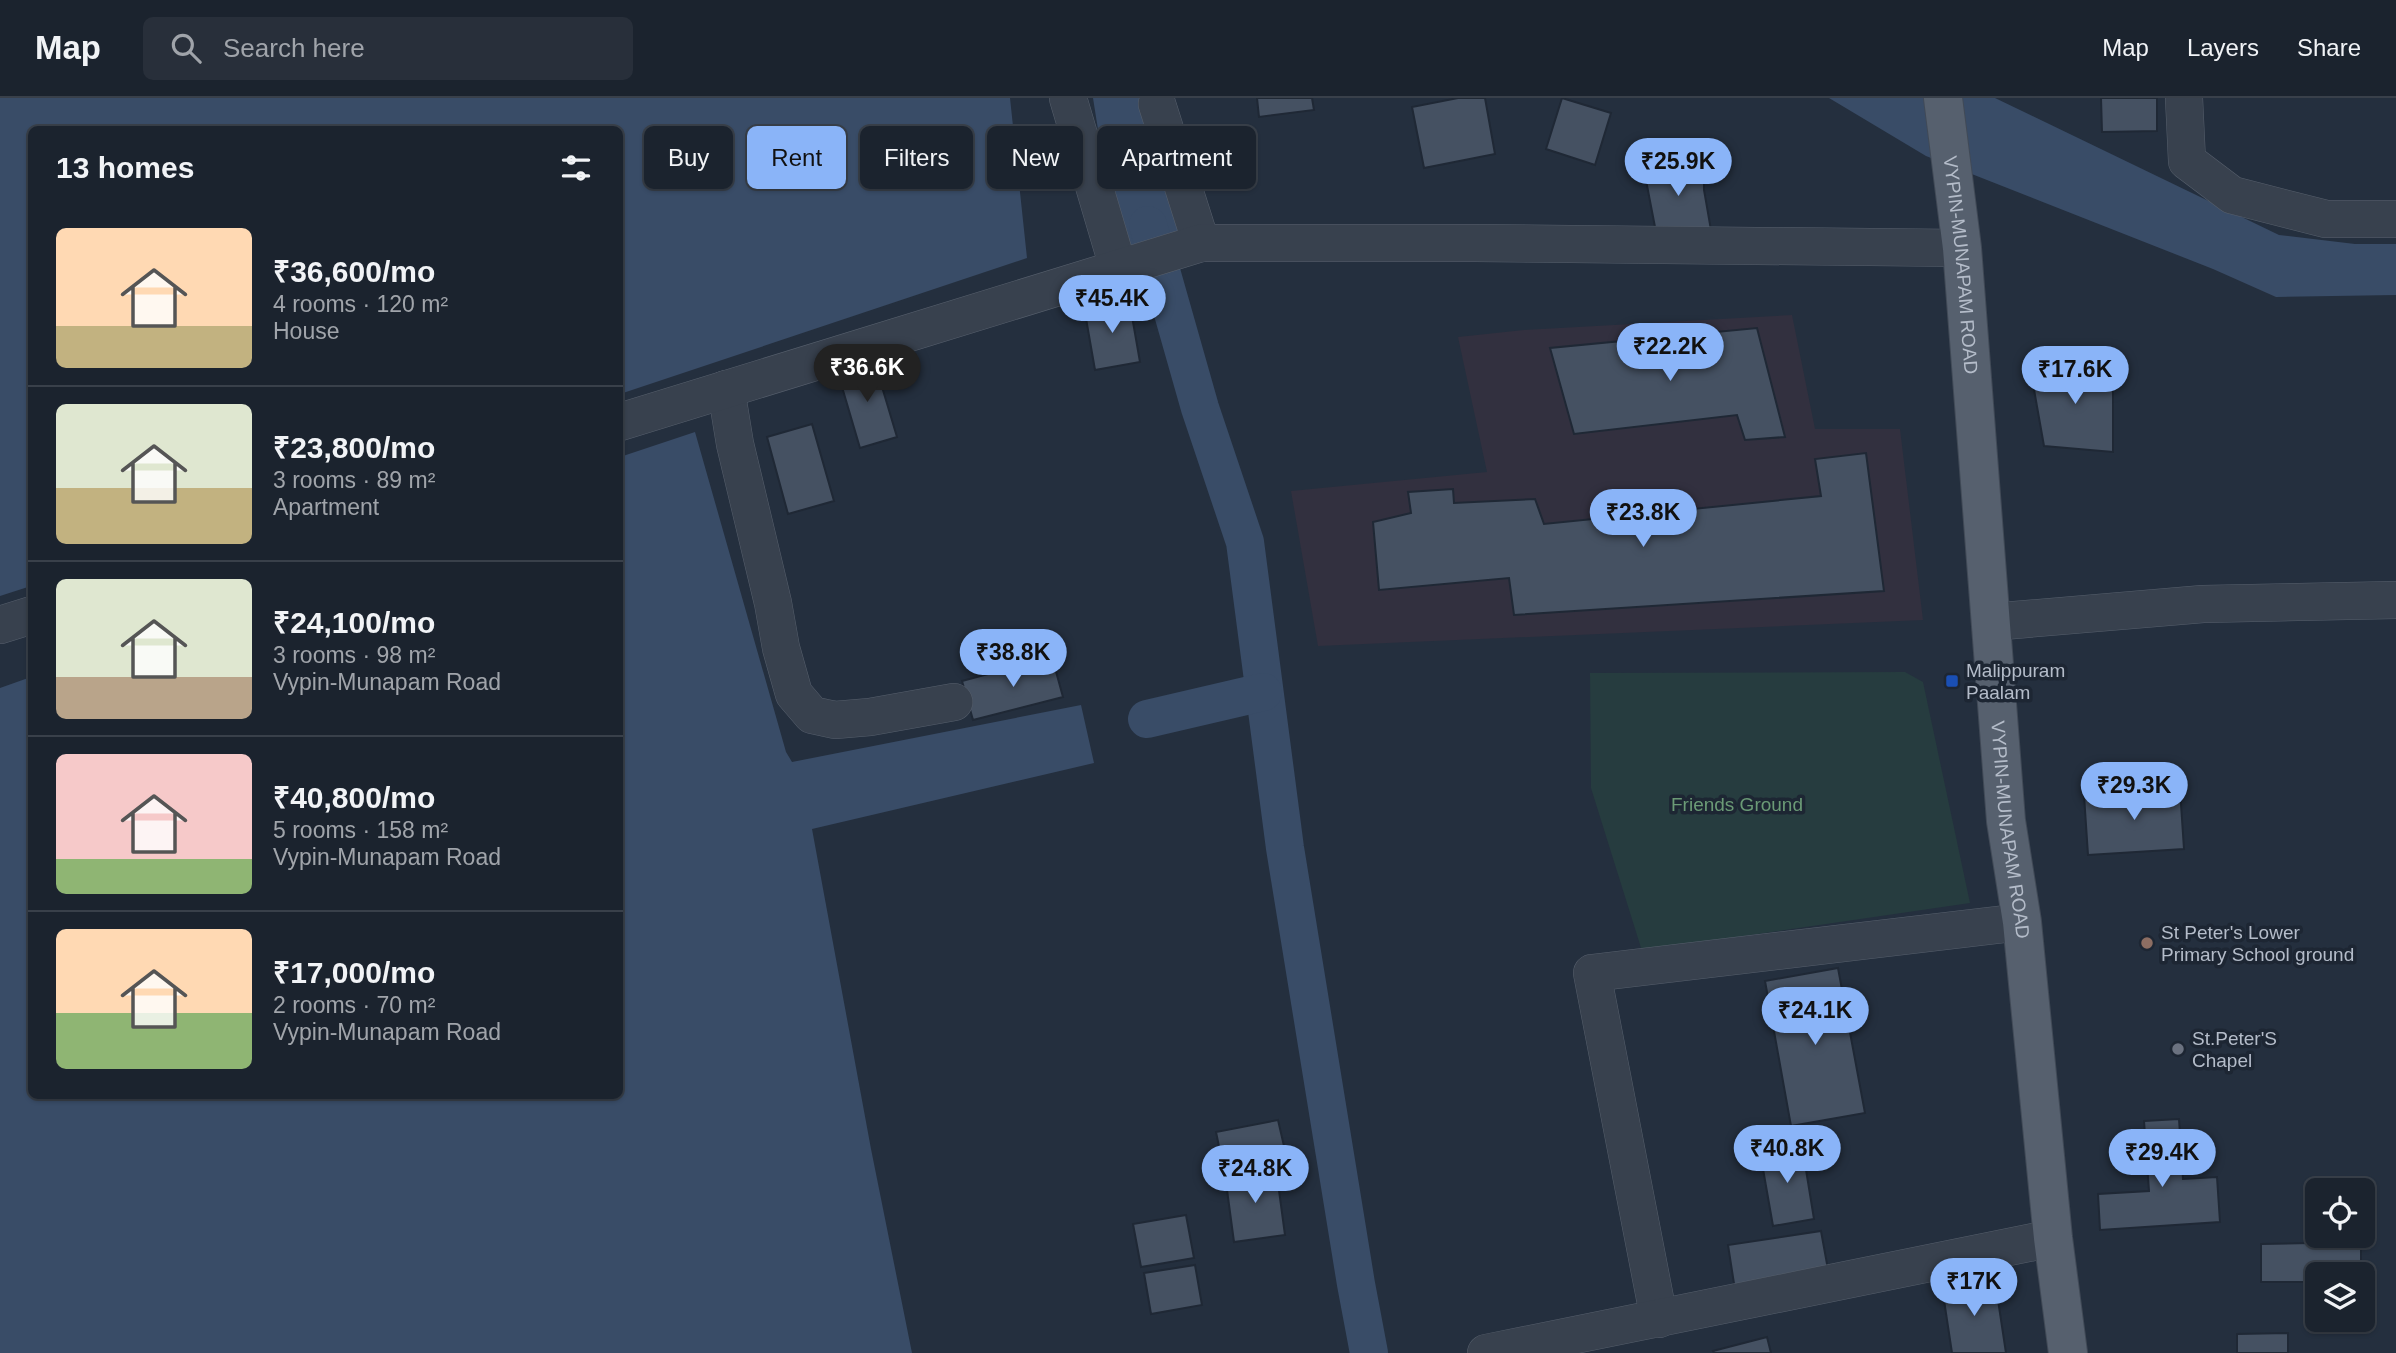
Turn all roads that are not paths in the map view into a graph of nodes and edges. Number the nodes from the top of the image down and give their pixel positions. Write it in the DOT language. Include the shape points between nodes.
graph roads {
  1 [pos="1069,98"];
  2 [pos="1943,98"];
  3 [pos="2184,98"];
  4 [pos="1157,104"];
  5 [pos="2396,219"];
  6 [pos="1201,243"];
  7 [pos="1962,248"];
  8 [pos="1118,267"];
  9 [pos="726,388"];
  10 [pos="623,421"];
  11 [pos="2396,600"];
  12 [pos="28,616"];
  13 [pos="1991,622"];
  14 [pos="0,625"];
  15 [pos="954,702"];
  16 [pos="2022,922"];
  17 [pos="2053,1238"];
  18 [pos="1658,1319"];
  19 [pos="1486,1353"];
  20 [pos="2068,1353"];
  1 -- 8 [label="street"];
  2 -- 7 [label="main road, VYPIN-MUNAPAM ROAD"];
  3 -- 5 [label="street" via="2187,161 2232,195 2326,219"];
  4 -- 6 [label="street"];
  6 -- 7 [label="street"];
  6 -- 8 [label="street"];
  7 -- 13 [label="main road, VYPIN-MUNAPAM ROAD"];
  8 -- 9 [label="street"];
  9 -- 10 [label="street"];
  9 -- 15 [label="street" via="794,694 812,715 835,720"];
  11 -- 13 [label="street" via="2203,604"];
  12 -- 14 [label="street"];
  13 -- 16 [label="main road, VYPIN-MUNAPAM ROAD" via="2006,821"];
  16 -- 17 [label="main road, VYPIN-MUNAPAM ROAD"];
  16 -- 18 [label="street" via="1592,973"];
  17 -- 18 [label="street"];
  17 -- 20 [label="main road, VYPIN-MUNAPAM ROAD"];
  18 -- 19 [label="street"];
}
